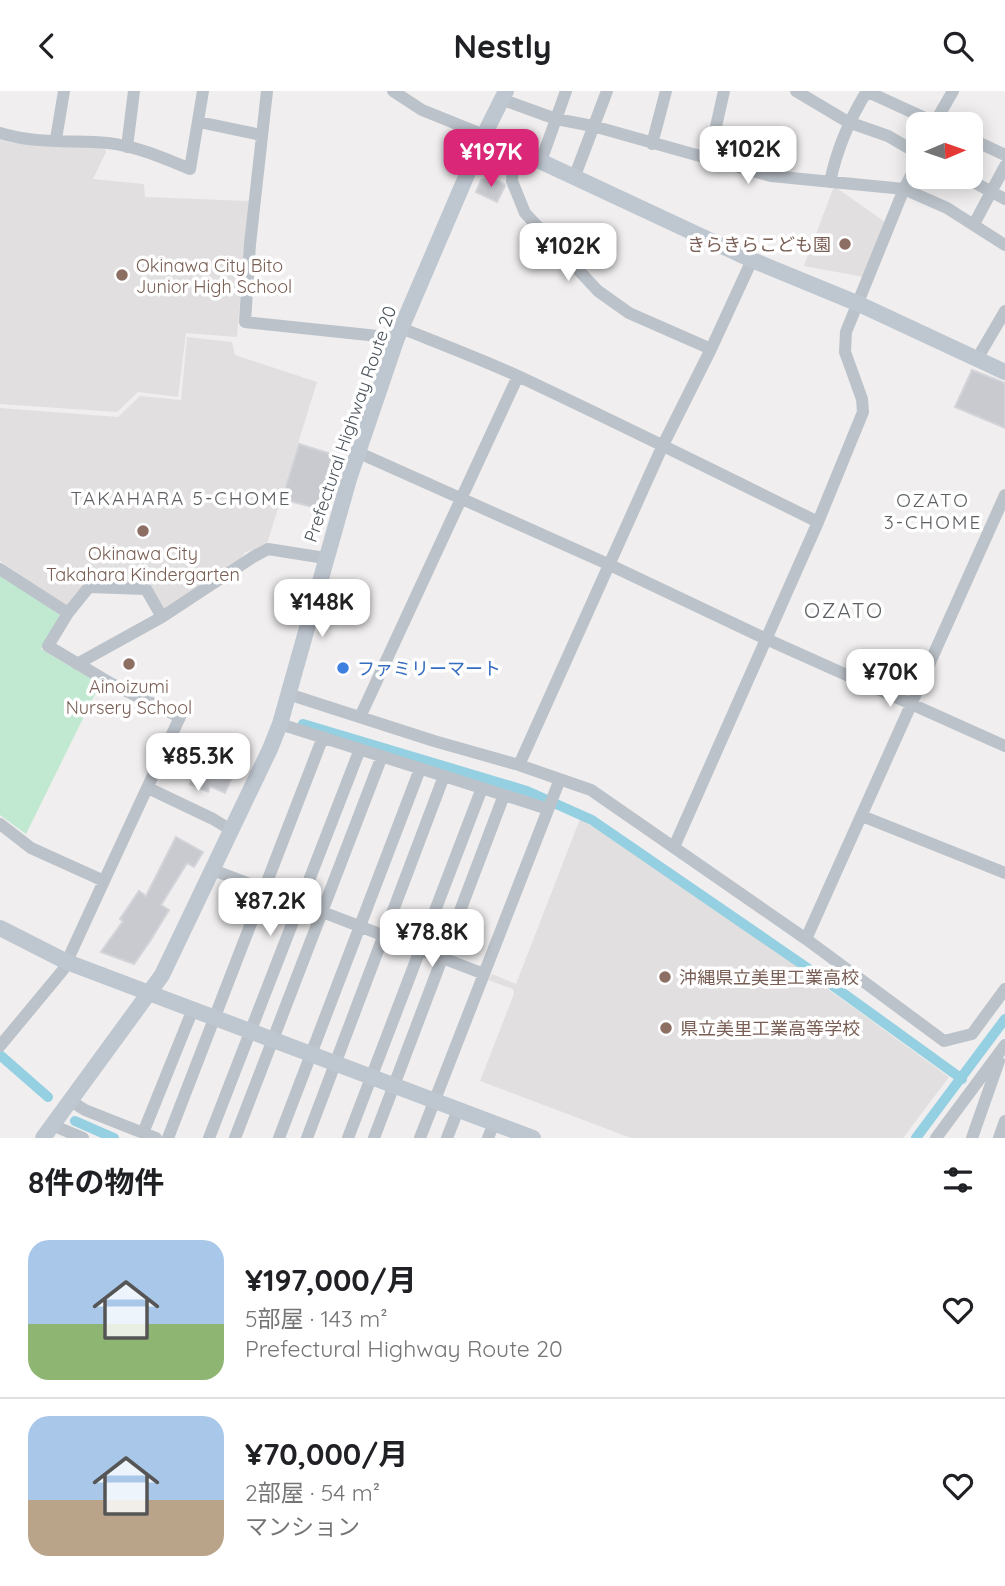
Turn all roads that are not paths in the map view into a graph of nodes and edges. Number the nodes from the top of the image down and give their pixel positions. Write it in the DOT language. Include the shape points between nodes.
graph roads {
  1 [pos="64,91"];
  2 [pos="134,91"];
  3 [pos="203,91"];
  4 [pos="267,91"];
  5 [pos="393,91"];
  6 [pos="566,91"];
  7 [pos="607,91"];
  8 [pos="666,91"];
  9 [pos="724,91"];
  10 [pos="796,91"];
  11 [pos="867,91"];
  12 [pos="953,91"];
  13 [pos="504,95"];
  14 [pos="910,112"];
  15 [pos="942,112"];
  16 [pos="556,119"];
  17 [pos="199,122"];
  18 [pos="848,122"];
  19 [pos="593,126"];
  20 [pos="0,134"];
  21 [pos="261,135"];
  22 [pos="484,135"];
  23 [pos="56,139"];
  24 [pos="652,144"];
  25 [pos="984,145"];
  26 [pos="906,146"];
  27 [pos="127,147"];
  28 [pos="514,149"];
  29 [pos="1005,155"];
  30 [pos="709,158"];
  31 [pos="541,161"];
  32 [pos="1005,166"];
  33 [pos="574,178"];
  34 [pos="830,182"];
  35 [pos="906,185"];
  36 [pos="984,187"];
  37 [pos="904,189"];
  38 [pos="993,191"];
  39 [pos="1005,199"];
  40 [pos="974,224"];
  41 [pos="1005,245"];
  42 [pos="752,260"];
  43 [pos="859,304"];
  44 [pos="1005,311"];
  45 [pos="399,333"];
  46 [pos="711,349"];
  47 [pos="977,359"];
  48 [pos="1005,372"];
  49 [pos="518,376"];
  50 [pos="663,445"];
  51 [pos="357,452"];
  52 [pos="1005,495"];
  53 [pos="461,499"];
  54 [pos="818,522"];
  55 [pos="325,558"];
  56 [pos="610,565"];
  57 [pos="0,569"];
  58 [pos="68,613"];
  59 [pos="162,617"];
  60 [pos="764,639"];
  61 [pos="78,664"];
  62 [pos="288,694"];
  63 [pos="910,704"];
  64 [pos="360,717"];
  65 [pos="280,724"];
  66 [pos="323,737"];
  67 [pos="1005,746"];
  68 [pos="360,749"];
  69 [pos="382,756"];
  70 [pos="519,765"];
  71 [pos="420,769"];
  72 [pos="444,776"];
  73 [pos="560,779"];
  74 [pos="148,788"];
  75 [pos="482,788"];
  76 [pos="504,795"];
  77 [pos="548,809"];
  78 [pos="862,817"];
  79 [pos="0,824"];
  80 [pos="230,831"];
  81 [pos="674,847"];
  82 [pos="213,870"];
  83 [pos="1005,873"];
  84 [pos="104,881"];
  85 [pos="262,891"];
  86 [pos="301,905"];
  87 [pos="322,914"];
  88 [pos="0,928"];
  89 [pos="360,928"];
  90 [pos="383,937"];
  91 [pos="806,939"];
  92 [pos="421,951"];
  93 [pos="442,960"];
  94 [pos="67,963"];
  95 [pos="484,975"];
  96 [pos="1005,989"];
  97 [pos="149,993"];
  98 [pos="193,1009"];
  99 [pos="215,1017"];
  100 [pos="252,1032"];
  101 [pos="274,1040"];
  102 [pos="0,1046"];
  103 [pos="1004,1046"];
  104 [pos="312,1055"];
  105 [pos="334,1064"];
  106 [pos="372,1079"];
  107 [pos="394,1087"];
  108 [pos="69,1100"];
  109 [pos="435,1101"];
  110 [pos="458,1109"];
  111 [pos="1005,1121"];
  112 [pos="47,1131"];
  113 [pos="491,1131"];
  114 [pos="143,1133"];
  115 [pos="522,1136"];
  116 [pos="83,1138"];
  117 [pos="156,1138"];
  118 [pos="168,1138"];
  119 [pos="209,1138"];
  120 [pos="234,1138"];
  121 [pos="279,1138"];
  122 [pos="307,1138"];
  123 [pos="348,1138"];
  124 [pos="374,1138"];
  125 [pos="420,1138"];
  126 [pos="447,1138"];
  127 [pos="936,1138"];
  128 [pos="972,1138"];
  129 [pos="999,1138"];
  1 -- 23 [label="street"];
  2 -- 27 [label="street"];
  3 -- 17 [label="street"];
  4 -- 21 [label="street"];
  5 -- 22 [label="street" via="422,110"];
  6 -- 16 [label="street"];
  7 -- 19 [label="street"];
  8 -- 24 [label="street"];
  9 -- 30 [label="street"];
  10 -- 18 [label="street"];
  11 -- 14 [label="street"];
  11 -- 18 [label="street"];
  12 -- 15 [label="street"];
  13 -- 16 [label="street"];
  13 -- 22 [label="street, Prefectural Highway Route 20"];
  16 -- 19 [label="street"];
  16 -- 31 [label="street"];
  17 -- 21 [label="street"];
  17 -- 27 [label="street" via="190,169"];
  18 -- 26 [label="street"];
  18 -- 34 [label="street"];
  19 -- 24 [label="street"];
  19 -- 33 [label="street"];
  20 -- 23 [label="street" via="16,139"];
  21 -- 45 [label="street" via="245,322"];
  22 -- 28 [label="street"];
  22 -- 45 [label="street, Prefectural Highway Route 20"];
  23 -- 27 [label="street"];
  24 -- 30 [label="street"];
  25 -- 29 [label="street"];
  28 -- 31 [label="street"];
  28 -- 46 [label="street" via="512,181 525,213 598,291 629,313"];
  30 -- 34 [label="street" via="771,176"];
  31 -- 33 [label="street"];
  32 -- 38 [label="street"];
  33 -- 42 [label="street"];
  34 -- 37 [label="street"];
  35 -- 37 [label="street"];
  36 -- 38 [label="street"];
  37 -- 40 [label="street"];
  37 -- 43 [label="street"];
  38 -- 39 [label="street"];
  38 -- 40 [label="street"];
  40 -- 41 [label="street"];
  42 -- 43 [label="street"];
  42 -- 46 [label="street"];
  43 -- 47 [label="street"];
  43 -- 54 [label="street" via="846,332 845,352 863,412"];
  44 -- 47 [label="street"];
  45 -- 49 [label="street"];
  45 -- 51 [label="street, Prefectural Highway Route 20"];
  46 -- 50 [label="street"];
  47 -- 48 [label="street"];
  49 -- 50 [label="street"];
  49 -- 53 [label="street"];
  50 -- 54 [label="street"];
  50 -- 56 [label="street"];
  51 -- 53 [label="street"];
  51 -- 55 [label="street, Prefectural Highway Route 20"];
  52 -- 63 [label="street"];
  53 -- 56 [label="street"];
  53 -- 64 [label="street"];
  54 -- 60 [label="street"];
  55 -- 59 [label="street" via="268,549"];
  55 -- 62 [label="street, Prefectural Highway Route 20"];
  56 -- 60 [label="street"];
  56 -- 70 [label="street"];
  57 -- 58 [label="street"];
  58 -- 59 [label="street" via="89,587 146,589"];
  58 -- 61 [label="street" via="48,646"];
  59 -- 61 [label="street"];
  60 -- 63 [label="street"];
  60 -- 81 [label="street"];
  61 -- 74 [label="street" via="180,717"];
  62 -- 64 [label="street"];
  62 -- 65 [label="street, Prefectural Highway Route 20"];
  63 -- 67 [label="street"];
  63 -- 78 [label="street"];
  64 -- 70 [label="street"];
  65 -- 66 [label="street"];
  65 -- 80 [label="street, Prefectural Highway Route 20"];
  66 -- 68 [label="street"];
  66 -- 85 [label="street"];
  68 -- 69 [label="street"];
  68 -- 86 [label="street"];
  69 -- 71 [label="street"];
  69 -- 87 [label="street"];
  70 -- 73 [label="street"];
  71 -- 72 [label="street"];
  71 -- 89 [label="street"];
  72 -- 75 [label="street"];
  72 -- 90 [label="street"];
  73 -- 77 [label="street"];
  73 -- 81 [label="street" via="591,790"];
  74 -- 80 [label="street"];
  74 -- 84 [label="street"];
  75 -- 76 [label="street"];
  75 -- 92 [label="street"];
  76 -- 77 [label="street"];
  76 -- 93 [label="street"];
  77 -- 95 [label="street"];
  78 -- 83 [label="street"];
  78 -- 91 [label="street"];
  79 -- 84 [label="street" via="31,848"];
  80 -- 82 [label="street, Prefectural Highway Route 20"];
  81 -- 91 [label="street"];
  82 -- 85 [label="street"];
  82 -- 97 [label="street, Prefectural Highway Route 20"];
  84 -- 94 [label="street"];
  85 -- 86 [label="street"];
  85 -- 99 [label="street"];
  86 -- 87 [label="street"];
  86 -- 100 [label="street"];
  87 -- 89 [label="street"];
  87 -- 101 [label="street"];
  88 -- 94 [label="street"];
  89 -- 90 [label="street"];
  89 -- 104 [label="street"];
  90 -- 92 [label="street"];
  90 -- 105 [label="street"];
  91 -- 96 [label="street" via="944,1041 972,1034"];
  92 -- 93 [label="street"];
  92 -- 106 [label="street"];
  93 -- 95 [label="street"];
  93 -- 107 [label="street"];
  94 -- 97 [label="street"];
  94 -- 102 [label="street"];
  95 -- 109 [label="street"];
  97 -- 98 [label="street"];
  97 -- 108 [label="street, Prefectural Highway Route 20"];
  98 -- 99 [label="street"];
  98 -- 114 [label="street"];
  99 -- 100 [label="street"];
  99 -- 118 [label="street"];
  100 -- 101 [label="street"];
  100 -- 119 [label="street"];
  101 -- 104 [label="street"];
  101 -- 120 [label="street"];
  103 -- 127 [label="street"];
  103 -- 128 [label="street"];
  104 -- 105 [label="street"];
  104 -- 121 [label="street"];
  105 -- 106 [label="street"];
  105 -- 122 [label="street"];
  106 -- 107 [label="street"];
  106 -- 123 [label="street"];
  107 -- 109 [label="street"];
  107 -- 124 [label="street"];
  108 -- 112 [label="street, Prefectural Highway Route 20"];
  108 -- 114 [label="street"];
  109 -- 110 [label="street"];
  109 -- 125 [label="street"];
  110 -- 113 [label="street"];
  110 -- 126 [label="street"];
  111 -- 129 [label="street"];
  112 -- 116 [label="street"];
  113 -- 115 [label="street"];
  114 -- 117 [label="street"];
}
